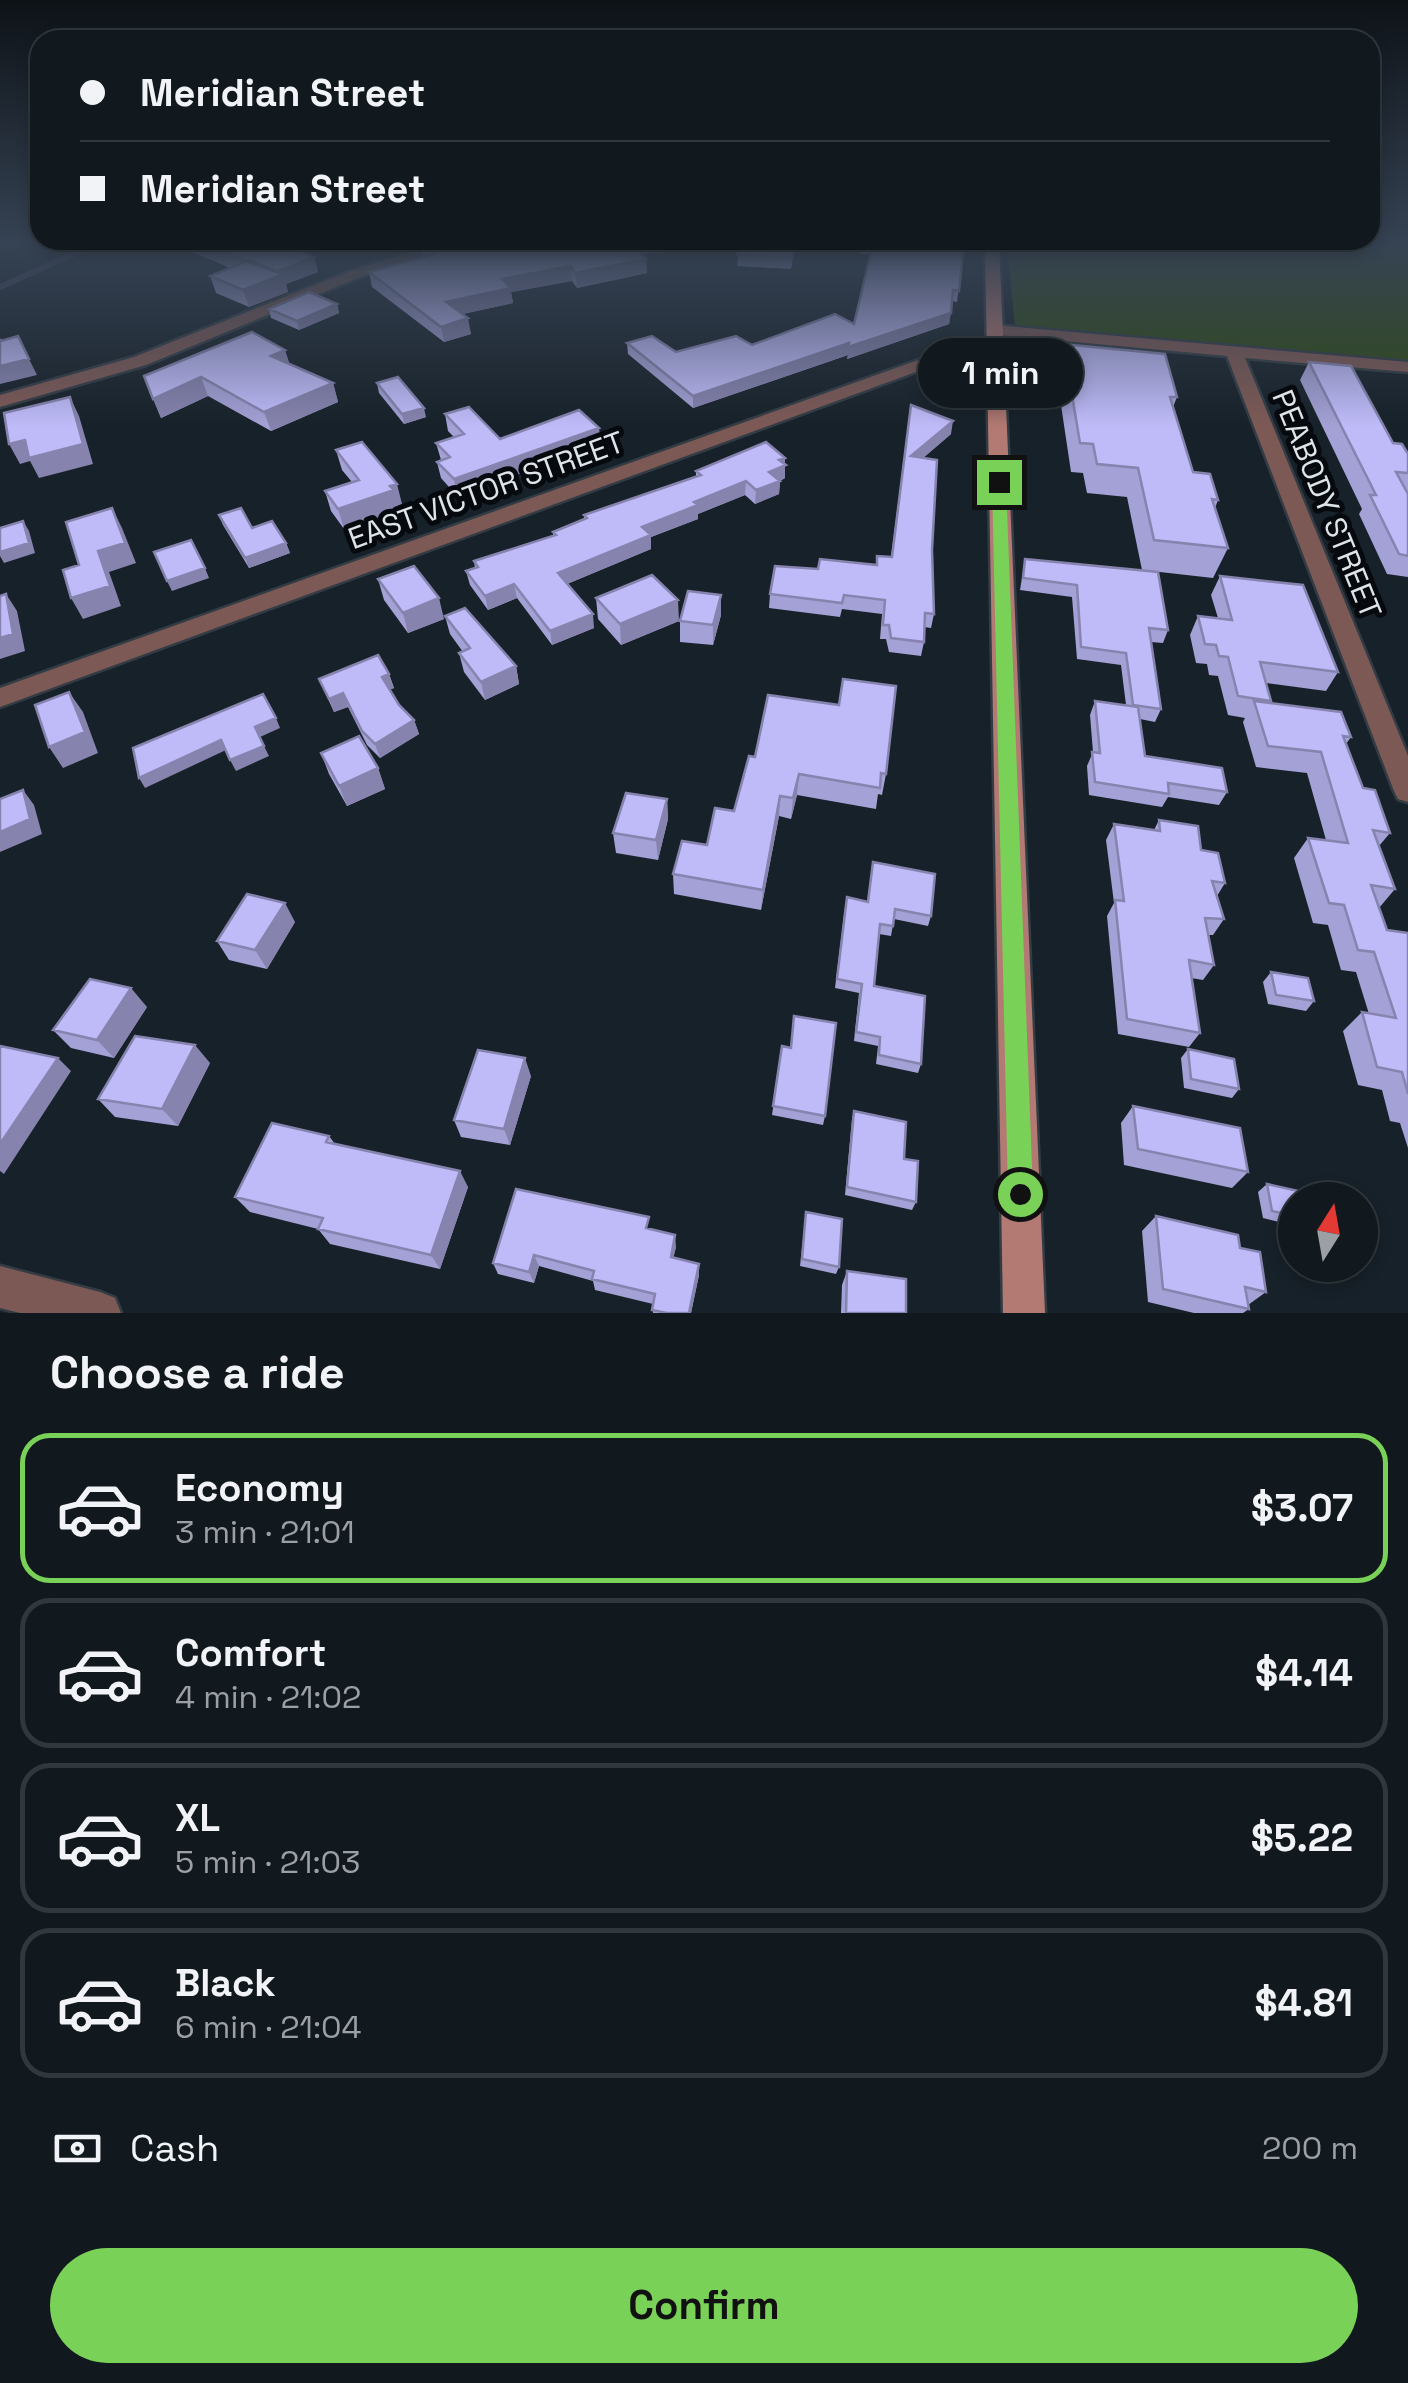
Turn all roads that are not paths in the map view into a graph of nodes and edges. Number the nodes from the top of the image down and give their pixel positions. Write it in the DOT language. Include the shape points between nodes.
graph roads {
  1 [pos="280,304"];
  2 [pos="994,304"];
  3 [pos="995,343"];
  4 [pos="1234,352"];
  5 [pos="1408,367"];
  6 [pos="0,401"];
  7 [pos="0,698"];
  8 [pos="1408,791"];
  9 [pos="0,1288"];
  10 [pos="100,1313"];
  11 [pos="1024,1313"];
  1 -- 6 [label="street" via="140,361"];
  2 -- 3 [label="main road"];
  3 -- 4 [label="street, EAST VICTOR STREET"];
  3 -- 7 [label="street, EAST VICTOR STREET" via="952,352"];
  3 -- 11 [label="main road"];
  4 -- 5 [label="street, EAST VICTOR STREET"];
  4 -- 8 [label="street, PEABODY STREET"];
  9 -- 10 [label="street"];
}
